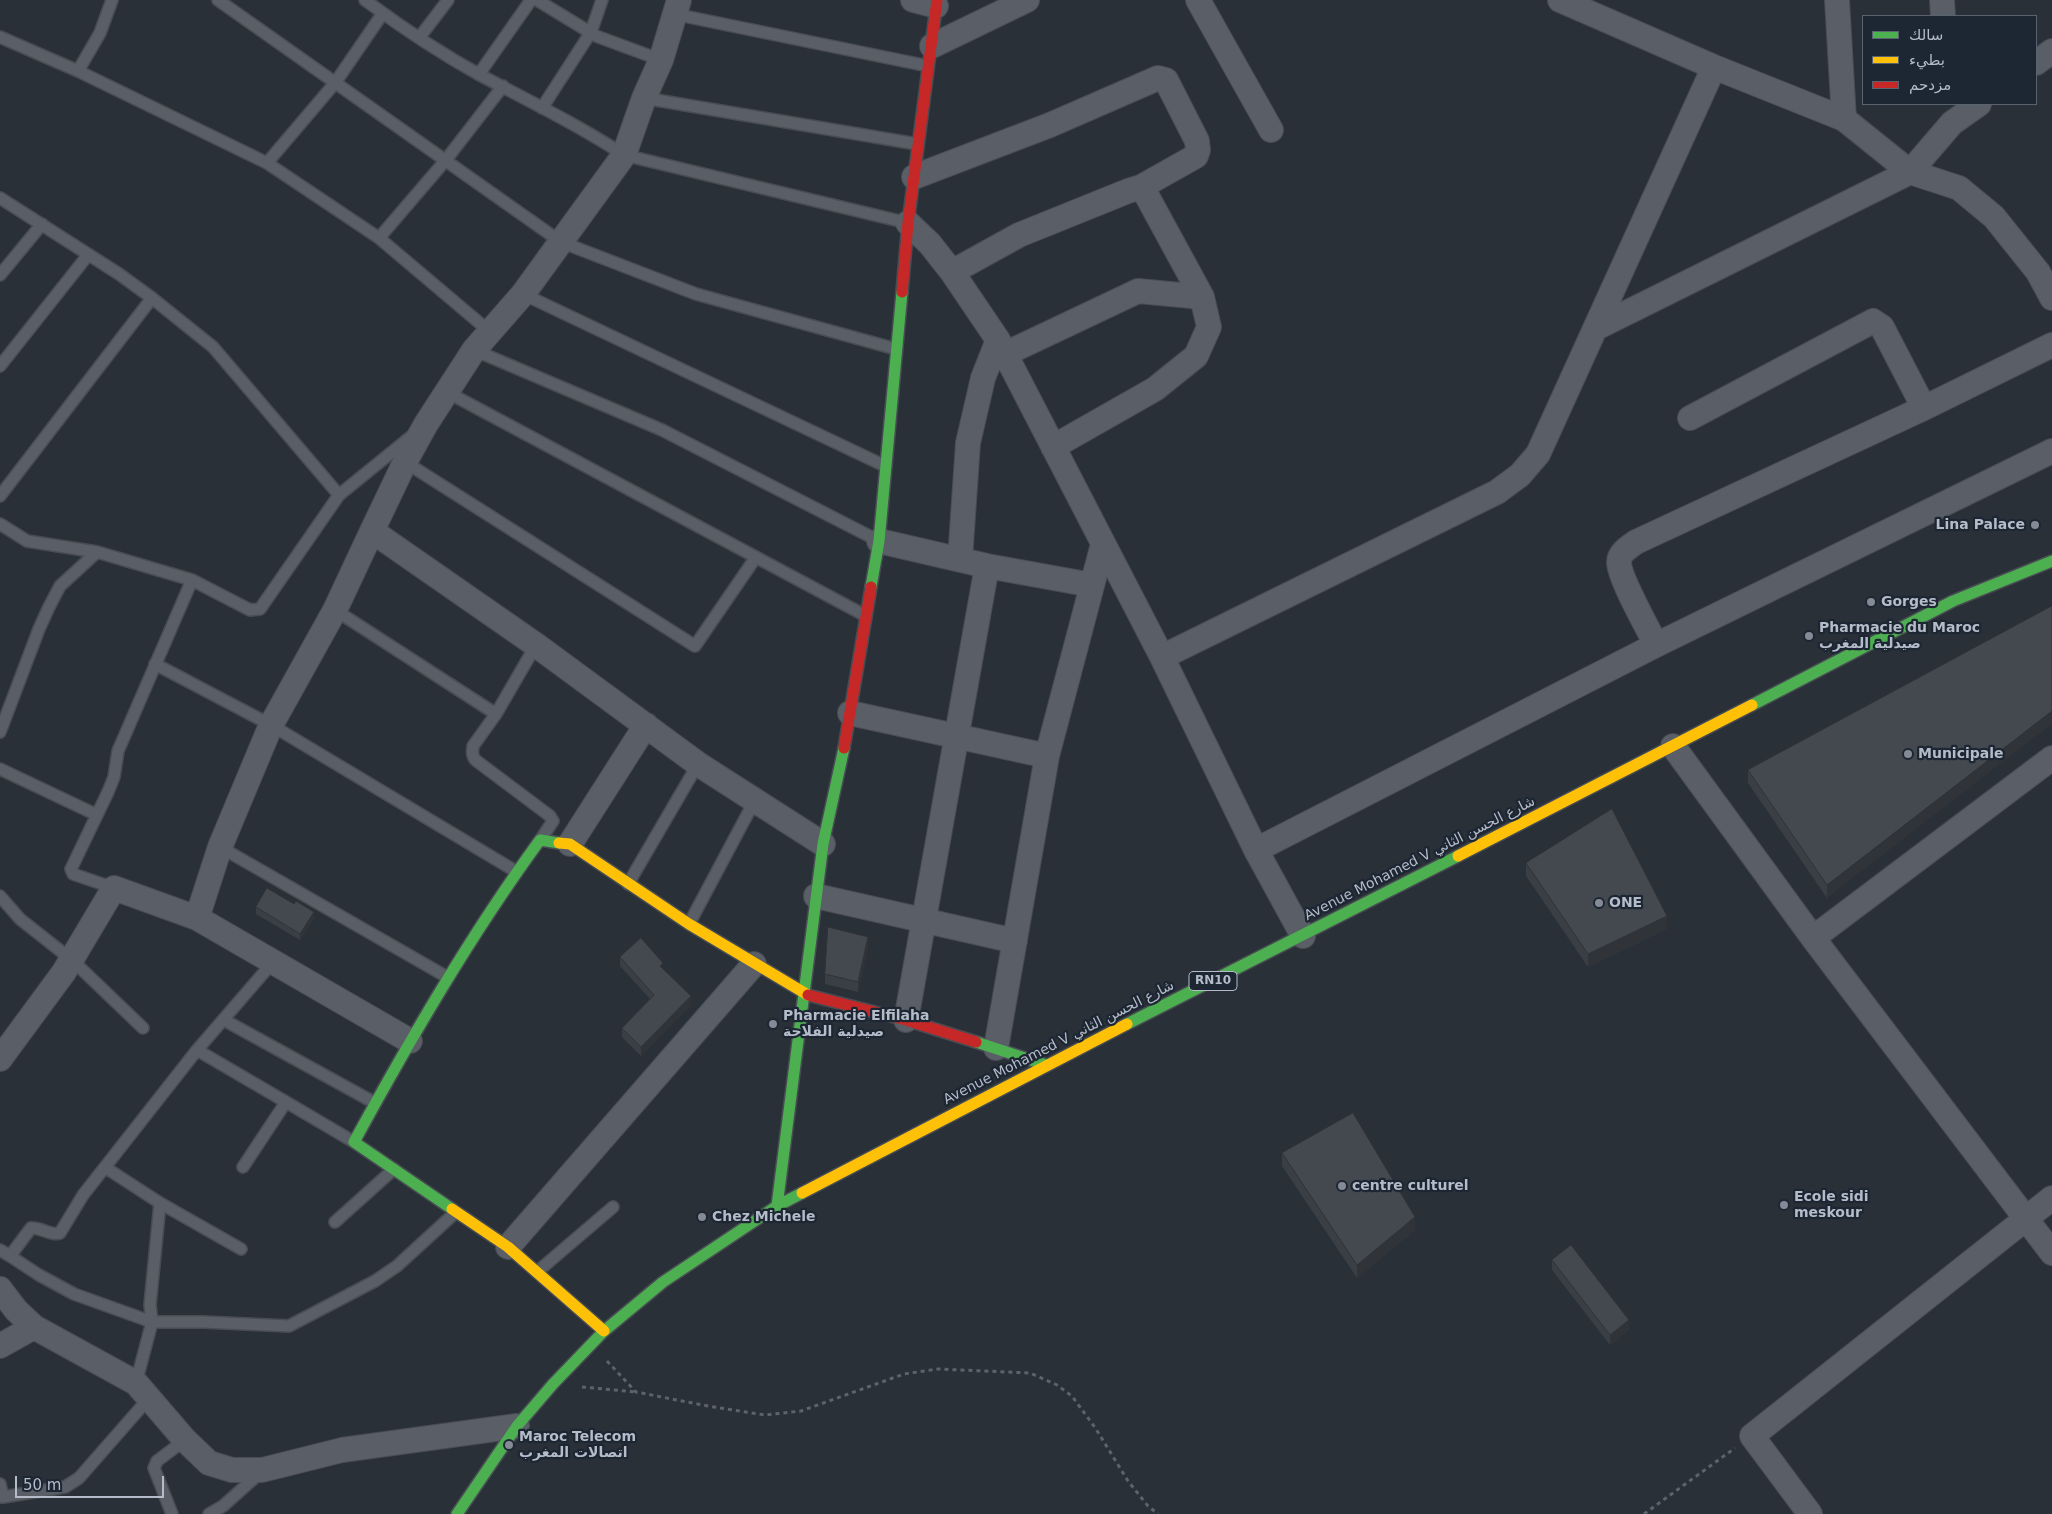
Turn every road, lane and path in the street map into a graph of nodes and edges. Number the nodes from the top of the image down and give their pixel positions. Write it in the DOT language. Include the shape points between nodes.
graph roads {
  1 [pos="112,0"];
  2 [pos="218,0"];
  3 [pos="365,0"];
  4 [pos="448,0"];
  5 [pos="531,0"];
  6 [pos="537,0"];
  7 [pos="602,0"];
  8 [pos="913,0"];
  9 [pos="1027,0"];
  10 [pos="1198,0"];
  11 [pos="1560,0"];
  12 [pos="1837,0"];
  13 [pos="1942,0"];
  14 [pos="937,3"];
  15 [pos="677,7"];
  16 [pos="383,14"];
  17 [pos="1943,15"];
  18 [pos="591,32"];
  19 [pos="0,37"];
  20 [pos="419,38"];
  21 [pos="2052,52"];
  22 [pos="930,56"];
  23 [pos="661,60"];
  24 [pos="2037,62"];
  25 [pos="1714,67"];
  26 [pos="78,71"];
  27 [pos="479,74"];
  28 [pos="335,83"];
  29 [pos="504,86"];
  30 [pos="644,98"];
  31 [pos="1976,105"];
  32 [pos="542,108"];
  33 [pos="1951,114"];
  34 [pos="1844,119"];
  35 [pos="1271,130"];
  36 [pos="917,144"];
  37 [pos="624,156"];
  38 [pos="445,161"];
  39 [pos="267,163"];
  40 [pos="1910,172"];
  41 [pos="914,177"];
  42 [pos="1141,187"];
  43 [pos="0,198"];
  44 [pos="908,223"];
  45 [pos="42,224"];
  46 [pos="379,238"];
  47 [pos="561,242"];
  48 [pos="88,256"];
  49 [pos="952,272"];
  50 [pos="0,275"];
  51 [pos="523,294"];
  52 [pos="1202,297"];
  53 [pos="152,298"];
  54 [pos="2052,298"];
  55 [pos="1596,328"];
  56 [pos="489,331"];
  57 [pos="2052,345"];
  58 [pos="1002,347"];
  59 [pos="896,349"];
  60 [pos="474,350"];
  61 [pos="0,366"];
  62 [pos="447,392"];
  63 [pos="1924,408"];
  64 [pos="1690,418"];
  65 [pos="426,424"];
  66 [pos="1053,447"];
  67 [pos="2052,451"];
  68 [pos="405,462"];
  69 [pos="885,466"];
  70 [pos="340,495"];
  71 [pos="0,496"];
  72 [pos="0,524"];
  73 [pos="372,531"];
  74 [pos="879,541"];
  75 [pos="1103,544"];
  76 [pos="97,552"];
  77 [pos="756,557"];
  78 [pos="960,560"];
  79 [pos="2052,561"];
  80 [pos="987,566"];
  81 [pos="192,580"];
  82 [pos="1092,586"];
  83 [pos="334,610"];
  84 [pos="866,616"];
  85 [pos="536,645"];
  86 [pos="1656,645"];
  87 [pos="1162,657"];
  88 [pos="154,664"];
  89 [pos="4,712"];
  90 [pos="850,713"];
  91 [pos="496,714"];
  92 [pos="271,725"];
  93 [pos="646,725"];
  94 [pos="0,732"];
  95 [pos="957,737"];
  96 [pos="1673,746"];
  97 [pos="1047,756"];
  98 [pos="2052,758"];
  99 [pos="698,764"];
  100 [pos="0,768"];
  101 [pos="754,802"];
  102 [pos="97,815"];
  103 [pos="540,840"];
  104 [pos="570,844"];
  105 [pos="823,844"];
  106 [pos="220,847"];
  107 [pos="1256,850"];
  108 [pos="517,872"];
  109 [pos="628,884"];
  110 [pos="114,888"];
  111 [pos="0,896"];
  112 [pos="816,896"];
  113 [pos="197,918"];
  114 [pos="924,921"];
  115 [pos="689,924"];
  116 [pos="1303,936"];
  117 [pos="1813,938"];
  118 [pos="1014,941"];
  119 [pos="72,960"];
  120 [pos="273,962"];
  121 [pos="754,964"];
  122 [pos="446,977"];
  123 [pos="803,994"];
  124 [pos="224,1020"];
  125 [pos="906,1020"];
  126 [pos="143,1028"];
  127 [pos="410,1041"];
  128 [pos="996,1048"];
  129 [pos="197,1050"];
  130 [pos="0,1059"];
  131 [pos="1046,1064"];
  132 [pos="286,1102"];
  133 [pos="376,1103"];
  134 [pos="354,1142"];
  135 [pos="243,1167"];
  136 [pos="106,1168"];
  137 [pos="394,1169"];
  138 [pos="2052,1198"];
  139 [pos="160,1203"];
  140 [pos="777,1206"];
  141 [pos="613,1207"];
  142 [pos="456,1212"];
  143 [pos="2025,1219"];
  144 [pos="335,1222"];
  145 [pos="508,1248"];
  146 [pos="241,1249"];
  147 [pos="5,1253"];
  148 [pos="2052,1253"];
  149 [pos="537,1272"];
  150 [pos="0,1289"];
  151 [pos="152,1322"];
  152 [pos="34,1326"];
  153 [pos="604,1330"];
  154 [pos="590,1345"];
  155 [pos="0,1346"];
  156 [pos="553,1384"];
  157 [pos="143,1390"];
  158 [pos="636,1392"];
  159 [pos="517,1426"];
  160 [pos="1752,1436"];
  161 [pos="185,1440"];
  162 [pos="262,1470"];
  163 [pos="0,1484"];
  164 [pos="1,1497"];
  165 [pos="227,1510"];
  166 [pos="172,1514"];
  167 [pos="209,1514"];
  168 [pos="458,1514"];
  169 [pos="1158,1514"];
  170 [pos="1644,1514"];
  171 [pos="1810,1514"];
  1 -- 26 [label="lane" via="100,34"];
  2 -- 28 [label="lane"];
  3 -- 16 [label="lane"];
  4 -- 20 [label="lane"];
  5 -- 27 [label="lane"];
  6 -- 18 [label="lane"];
  7 -- 18 [label="lane"];
  8 -- 14 [label="street"];
  9 -- 22 [label="street"];
  10 -- 35 [label="street"];
  11 -- 25 [label="street"];
  12 -- 34 [label="street"];
  13 -- 17 [label="street"];
  14 -- 22 [label="street"];
  15 -- 22 [label="lane"];
  15 -- 23 [label="street"];
  16 -- 20 [label="lane"];
  16 -- 28 [label="lane"];
  18 -- 23 [label="lane"];
  18 -- 32 [label="lane"];
  19 -- 26 [label="lane"];
  20 -- 27 [label="lane"];
  21 -- 24 [label="street"];
  22 -- 36 [label="street"];
  23 -- 30 [label="street"];
  25 -- 34 [label="street"];
  25 -- 55 [label="street"];
  26 -- 39 [label="lane"];
  27 -- 29 [label="lane"];
  28 -- 38 [label="lane"];
  28 -- 39 [label="lane"];
  29 -- 32 [label="lane"];
  29 -- 38 [label="lane"];
  30 -- 36 [label="lane"];
  30 -- 37 [label="street"];
  31 -- 33 [label="street"];
  32 -- 37 [label="lane"];
  33 -- 40 [label="street"];
  34 -- 40 [label="street"];
  36 -- 41 [label="street"];
  37 -- 44 [label="lane"];
  37 -- 47 [label="street"];
  38 -- 46 [label="lane"];
  38 -- 47 [label="lane"];
  39 -- 46 [label="lane"];
  40 -- 54 [label="street" via="1959,188 1994,216 2038,272"];
  40 -- 55 [label="street"];
  41 -- 42 [label="street" via="1050,125 1158,78 1166,80 1197,141 1198,150 1196,156"];
  41 -- 44 [label="street"];
  42 -- 49 [label="street" via="1019,236"];
  42 -- 52 [label="street"];
  43 -- 45 [label="lane"];
  44 -- 49 [label="street"];
  44 -- 59 [label="street"];
  45 -- 48 [label="lane"];
  45 -- 50 [label="lane"];
  46 -- 56 [label="lane"];
  47 -- 51 [label="street"];
  47 -- 59 [label="lane" via="696,294"];
  48 -- 53 [label="lane"];
  48 -- 61 [label="lane"];
  49 -- 58 [label="street"];
  51 -- 56 [label="street"];
  51 -- 69 [label="lane"];
  52 -- 58 [label="street" via="1138,291"];
  52 -- 66 [label="street" via="1209,328 1196,356 1155,389"];
  53 -- 70 [label="lane" via="213,347"];
  53 -- 71 [label="lane"];
  55 -- 87 [label="street" via="1538,454 1520,476 1497,492"];
  56 -- 60 [label="street"];
  57 -- 63 [label="street"];
  58 -- 66 [label="street"];
  58 -- 78 [label="street" via="983,378 968,443"];
  59 -- 69 [label="street"];
  60 -- 62 [label="street"];
  60 -- 74 [label="lane" via="662,430"];
  62 -- 65 [label="street"];
  62 -- 77 [label="lane"];
  63 -- 64 [label="street" via="1882,327 1873,321"];
  63 -- 86 [label="street" via="1636,542 1624,551 1619,561 1622,574"];
  65 -- 68 [label="street"];
  65 -- 70 [label="lane"];
  66 -- 75 [label="street"];
  67 -- 86 [label="street"];
  68 -- 73 [label="street"];
  68 -- 77 [label="lane" via="695,646"];
  69 -- 74 [label="street"];
  70 -- 81 [label="lane" via="260,609 250,610"];
  72 -- 76 [label="lane" via="27,541"];
  73 -- 83 [label="street"];
  73 -- 85 [label="street"];
  74 -- 78 [label="street"];
  74 -- 84 [label="street"];
  75 -- 82 [label="street"];
  75 -- 87 [label="street"];
  76 -- 81 [label="lane"];
  76 -- 89 [label="lane" via="60,586"];
  77 -- 84 [label="lane"];
  78 -- 80 [label="street"];
  79 -- 96 [label="street, Avenue Mohamed V شارع الحسن الثاني / RN10" via="1953,601"];
  80 -- 82 [label="street"];
  80 -- 95 [label="street"];
  81 -- 88 [label="lane"];
  82 -- 97 [label="street"];
  83 -- 91 [label="lane"];
  83 -- 92 [label="street"];
  84 -- 90 [label="street"];
  85 -- 91 [label="lane"];
  85 -- 93 [label="street"];
  86 -- 107 [label="street"];
  87 -- 107 [label="street"];
  88 -- 92 [label="lane"];
  88 -- 102 [label="lane" via="118,751 114,777"];
  89 -- 94 [label="lane"];
  90 -- 95 [label="street"];
  90 -- 105 [label="street"];
  91 -- 103 [label="lane" via="473,746 474,759 550,816 551,825"];
  92 -- 106 [label="street"];
  92 -- 108 [label="lane"];
  93 -- 99 [label="street"];
  93 -- 104 [label="street"];
  95 -- 97 [label="street"];
  95 -- 114 [label="street"];
  96 -- 116 [label="street, Avenue Mohamed V شارع الحسن الثاني / RN10"];
  96 -- 117 [label="street"];
  97 -- 118 [label="street"];
  98 -- 117 [label="street"];
  99 -- 101 [label="street"];
  99 -- 109 [label="lane"];
  100 -- 102 [label="lane"];
  101 -- 105 [label="street"];
  101 -- 115 [label="lane"];
  102 -- 110 [label="lane" via="71,872"];
  103 -- 104 [label="street"];
  103 -- 108 [label="street"];
  104 -- 109 [label="street"];
  105 -- 112 [label="street"];
  106 -- 113 [label="street"];
  106 -- 122 [label="lane"];
  107 -- 116 [label="street"];
  108 -- 122 [label="street"];
  109 -- 115 [label="street"];
  110 -- 113 [label="street"];
  110 -- 119 [label="street"];
  111 -- 119 [label="lane" via="20,919"];
  112 -- 114 [label="street"];
  112 -- 123 [label="street"];
  113 -- 120 [label="street"];
  114 -- 118 [label="street"];
  114 -- 125 [label="street"];
  115 -- 121 [label="street"];
  116 -- 131 [label="street, Avenue Mohamed V شارع الحسن الثاني / RN10"];
  117 -- 143 [label="street"];
  118 -- 128 [label="street"];
  119 -- 126 [label="lane"];
  119 -- 130 [label="street"];
  120 -- 124 [label="lane"];
  120 -- 127 [label="street"];
  121 -- 123 [label="street"];
  121 -- 145 [label="street"];
  122 -- 127 [label="street"];
  123 -- 125 [label="street"];
  123 -- 140 [label="street"];
  124 -- 129 [label="lane"];
  124 -- 133 [label="lane"];
  125 -- 128 [label="street"];
  127 -- 133 [label="street"];
  128 -- 131 [label="street"];
  129 -- 132 [label="lane"];
  129 -- 136 [label="lane"];
  131 -- 140 [label="street, Avenue Mohamed V شارع الحسن الثاني / RN10"];
  132 -- 134 [label="lane"];
  132 -- 135 [label="lane"];
  133 -- 134 [label="street"];
  134 -- 137 [label="street"];
  136 -- 139 [label="lane"];
  136 -- 147 [label="lane" via="83,1195 60,1233 55,1235 31,1228"];
  137 -- 142 [label="street"];
  137 -- 144 [label="lane"];
  138 -- 143 [label="street"];
  139 -- 146 [label="lane"];
  139 -- 151 [label="lane" via="150,1305"];
  140 -- 153 [label="street, Avenue Mohamed V شارع الحسن الثاني / RN10" via="663,1282"];
  141 -- 149 [label="lane"];
  142 -- 145 [label="street"];
  142 -- 151 [label="lane" via="397,1266 289,1326"];
  143 -- 148 [label="street"];
  143 -- 160 [label="street"];
  145 -- 149 [label="street"];
  147 -- 151 [label="lane" via="74,1294"];
  149 -- 153 [label="street"];
  150 -- 152 [label="street"];
  151 -- 157 [label="lane"];
  152 -- 155 [label="street"];
  152 -- 157 [label="street"];
  153 -- 154 [label="street, Avenue Mohamed V شارع الحسن الثاني / RN10"];
  154 -- 156 [label="street, Avenue Mohamed V شارع الحسن الثاني / RN10"];
  154 -- 158 [label="path"];
  156 -- 158 [label="path"];
  156 -- 159 [label="street, Avenue Mohamed V شارع الحسن الثاني / RN10"];
  157 -- 161 [label="street"];
  157 -- 164 [label="lane" via="79,1478 65,1487"];
  158 -- 169 [label="path" via="765,1415 801,1410 913,1372 938,1369 1030,1374 1072,1396 1128,1481"];
  159 -- 162 [label="street" via="342,1450"];
  159 -- 168 [label="street, Avenue Mohamed V شارع الحسن الثاني / RN10"];
  160 -- 170 [label="path"];
  160 -- 171 [label="street"];
  161 -- 162 [label="street" via="209,1462 232,1470"];
  161 -- 166 [label="lane" via="154,1468"];
  162 -- 165 [label="lane"];
  163 -- 164 [label="lane"];
  165 -- 167 [label="lane"];
}
